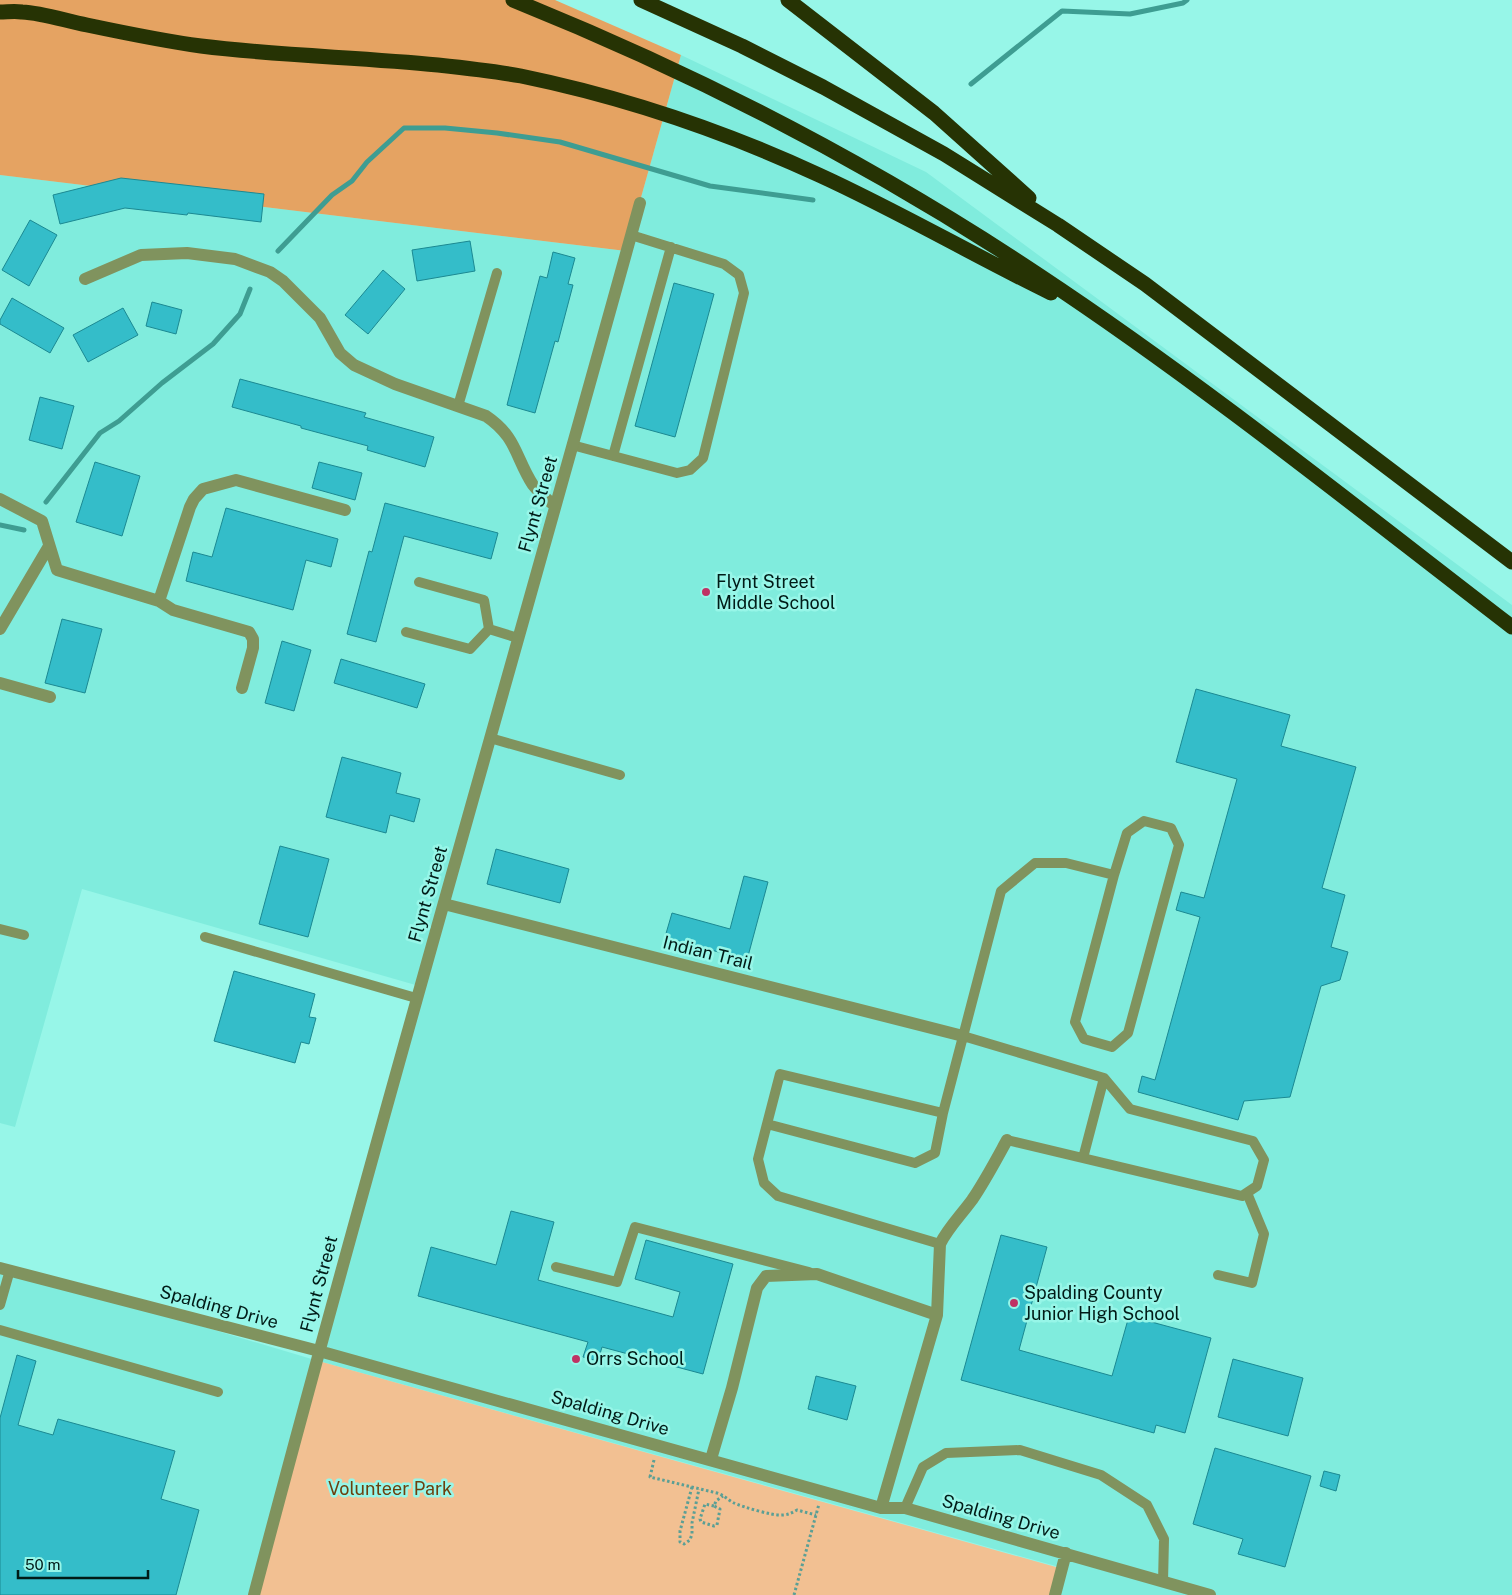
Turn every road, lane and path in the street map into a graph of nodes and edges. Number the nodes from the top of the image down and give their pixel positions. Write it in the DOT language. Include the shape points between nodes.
graph roads {
  1 [pos="513,0"];
  2 [pos="642,0"];
  3 [pos="788,0"];
  4 [pos="0,5"];
  5 [pos="0,12"];
  6 [pos="24,12"];
  7 [pos="640,203"];
  8 [pos="1058,225"];
  9 [pos="631,236"];
  10 [pos="671,247"];
  11 [pos="497,273"];
  12 [pos="85,279"];
  13 [pos="1100,316"];
  14 [pos="458,406"];
  15 [pos="572,445"];
  16 [pos="613,456"];
  17 [pos="0,498"];
  18 [pos="555,506"];
  19 [pos="345,510"];
  20 [pos="49,546"];
  21 [pos="1512,562"];
  22 [pos="419,582"];
  23 [pos="159,600"];
  24 [pos="1512,627"];
  25 [pos="0,629"];
  26 [pos="489,629"];
  27 [pos="406,632"];
  28 [pos="518,638"];
  29 [pos="0,683"];
  30 [pos="242,688"];
  31 [pos="50,697"];
  32 [pos="490,738"];
  33 [pos="620,775"];
  34 [pos="1114,875"];
  35 [pos="444,904"];
  36 [pos="0,929"];
  37 [pos="24,935"];
  38 [pos="205,937"];
  39 [pos="416,998"];
  40 [pos="963,1036"];
  41 [pos="1104,1078"];
  42 [pos="943,1113"];
  43 [pos="767,1124"];
  44 [pos="1007,1140"];
  45 [pos="1083,1158"];
  46 [pos="1247,1193"];
  47 [pos="940,1244"];
  48 [pos="556,1267"];
  49 [pos="5,1269"];
  50 [pos="817,1274"];
  51 [pos="1218,1276"];
  52 [pos="0,1306"];
  53 [pos="937,1315"];
  54 [pos="0,1330"];
  55 [pos="319,1351"];
  56 [pos="218,1392"];
  57 [pos="658,1445"];
  58 [pos="711,1460"];
  59 [pos="692,1487"];
  60 [pos="699,1489"];
  61 [pos="822,1491"];
  62 [pos="724,1495"];
  63 [pos="714,1506"];
  64 [pos="881,1508"];
  65 [pos="905,1508"];
  66 [pos="694,1513"];
  67 [pos="701,1514"];
  68 [pos="816,1514"];
  69 [pos="1066,1553"];
  70 [pos="1163,1582"];
  71 [pos="255,1595"];
  72 [pos="794,1595"];
  73 [pos="1055,1595"];
  74 [pos="1210,1595"];
  1 -- 13 [label="highway" via="624,47 801,134 933,209"];
  2 -- 8 [label="highway" via="831,91 944,154"];
  3 -- 8 [label="highway" via="934,114"];
  4 -- 6 [label="highway"];
  5 -- 6 [label="highway"];
  6 -- 13 [label="highway" via="199,46 478,69 526,77 600,96 706,128 813,172"];
  7 -- 9 [label="street, Flynt Street"];
  8 -- 21 [label="highway" via="1145,284"];
  9 -- 10 [label="lane"];
  9 -- 15 [label="street, Flynt Street"];
  10 -- 16 [label="lane"];
  10 -- 16 [label="lane" via="724,264 740,275 744,293 703,458 690,470 677,473"];
  11 -- 14 [label="lane"];
  12 -- 14 [label="street" via="142,255 187,253 235,259 270,272 283,282 320,318 340,353 354,365 395,384"];
  13 -- 24 [label="highway" via="1178,371"];
  14 -- 18 [label="street" via="486,416 506,433 534,485"];
  15 -- 16 [label="lane"];
  15 -- 18 [label="street, Flynt Street"];
  17 -- 20 [label="street" via="42,521"];
  18 -- 28 [label="street, Flynt Street"];
  19 -- 23 [label="street" via="236,480 203,489 190,507"];
  20 -- 23 [label="street" via="57,570"];
  20 -- 25 [label="street"];
  22 -- 26 [label="lane" via="484,600"];
  23 -- 30 [label="street" via="173,610 249,632 253,639 252,648"];
  26 -- 27 [label="lane" via="470,650"];
  26 -- 28 [label="lane"];
  28 -- 32 [label="street, Flynt Street"];
  29 -- 31 [label="street"];
  32 -- 33 [label="lane"];
  32 -- 35 [label="street, Flynt Street"];
  34 -- 34 [label="lane" via="1127,833 1144,821 1171,828 1179,845 1128,1033 1112,1046 1084,1039 1075,1022"];
  34 -- 40 [label="lane" via="1066,863 1035,863 1001,891"];
  35 -- 39 [label="street, Flynt Street"];
  35 -- 40 [label="street, Indian Trail"];
  36 -- 37 [label="lane"];
  38 -- 39 [label="lane"];
  39 -- 55 [label="street, Flynt Street"];
  40 -- 41 [label="lane"];
  40 -- 42 [label="lane"];
  41 -- 45 [label="lane"];
  41 -- 46 [label="lane" via="1130,1109 1253,1141 1264,1160 1257,1186"];
  42 -- 43 [label="lane" via="934,1153 915,1163"];
  42 -- 43 [label="lane" via="780,1074"];
  43 -- 47 [label="lane" via="758,1160 764,1183 778,1196"];
  44 -- 45 [label="lane"];
  44 -- 47 [label="street" via="972,1200"];
  45 -- 46 [label="lane" via="1242,1196"];
  46 -- 51 [label="lane" via="1264,1234 1252,1283"];
  47 -- 53 [label="street"];
  48 -- 50 [label="lane" via="617,1282 635,1227"];
  49 -- 52 [label="lane"];
  49 -- 55 [label="street, Spalding Drive"];
  50 -- 53 [label="street"];
  50 -- 58 [label="street" via="766,1276 757,1288"];
  53 -- 64 [label="street"];
  54 -- 56 [label="lane"];
  55 -- 57 [label="street, Spalding Drive"];
  55 -- 71 [label="street, Flynt Street"];
  57 -- 58 [label="street, Spalding Drive"];
  57 -- 59 [label="path" via="650,1478"];
  58 -- 61 [label="street, Spalding Drive"];
  59 -- 60 [label="path"];
  59 -- 66 [label="path" via="680,1531 680,1542 684,1544 692,1534"];
  60 -- 62 [label="path"];
  60 -- 66 [label="path"];
  61 -- 64 [label="street, Spalding Drive"];
  61 -- 68 [label="path"];
  62 -- 63 [label="path"];
  62 -- 68 [label="path" via="741,1506 780,1516 797,1510"];
  63 -- 67 [label="path" via="704,1504"];
  63 -- 67 [label="path" via="720,1509 716,1525 701,1522"];
  64 -- 65 [label="street, Spalding Drive"];
  65 -- 69 [label="street, Spalding Drive"];
  65 -- 70 [label="lane" via="923,1467 946,1453 1020,1450 1101,1475 1147,1505 1164,1539"];
  66 -- 67 [label="path"];
  68 -- 72 [label="path"];
  69 -- 70 [label="street, Spalding Drive"];
  69 -- 73 [label="street"];
  70 -- 74 [label="street, Spalding Drive"];
}
